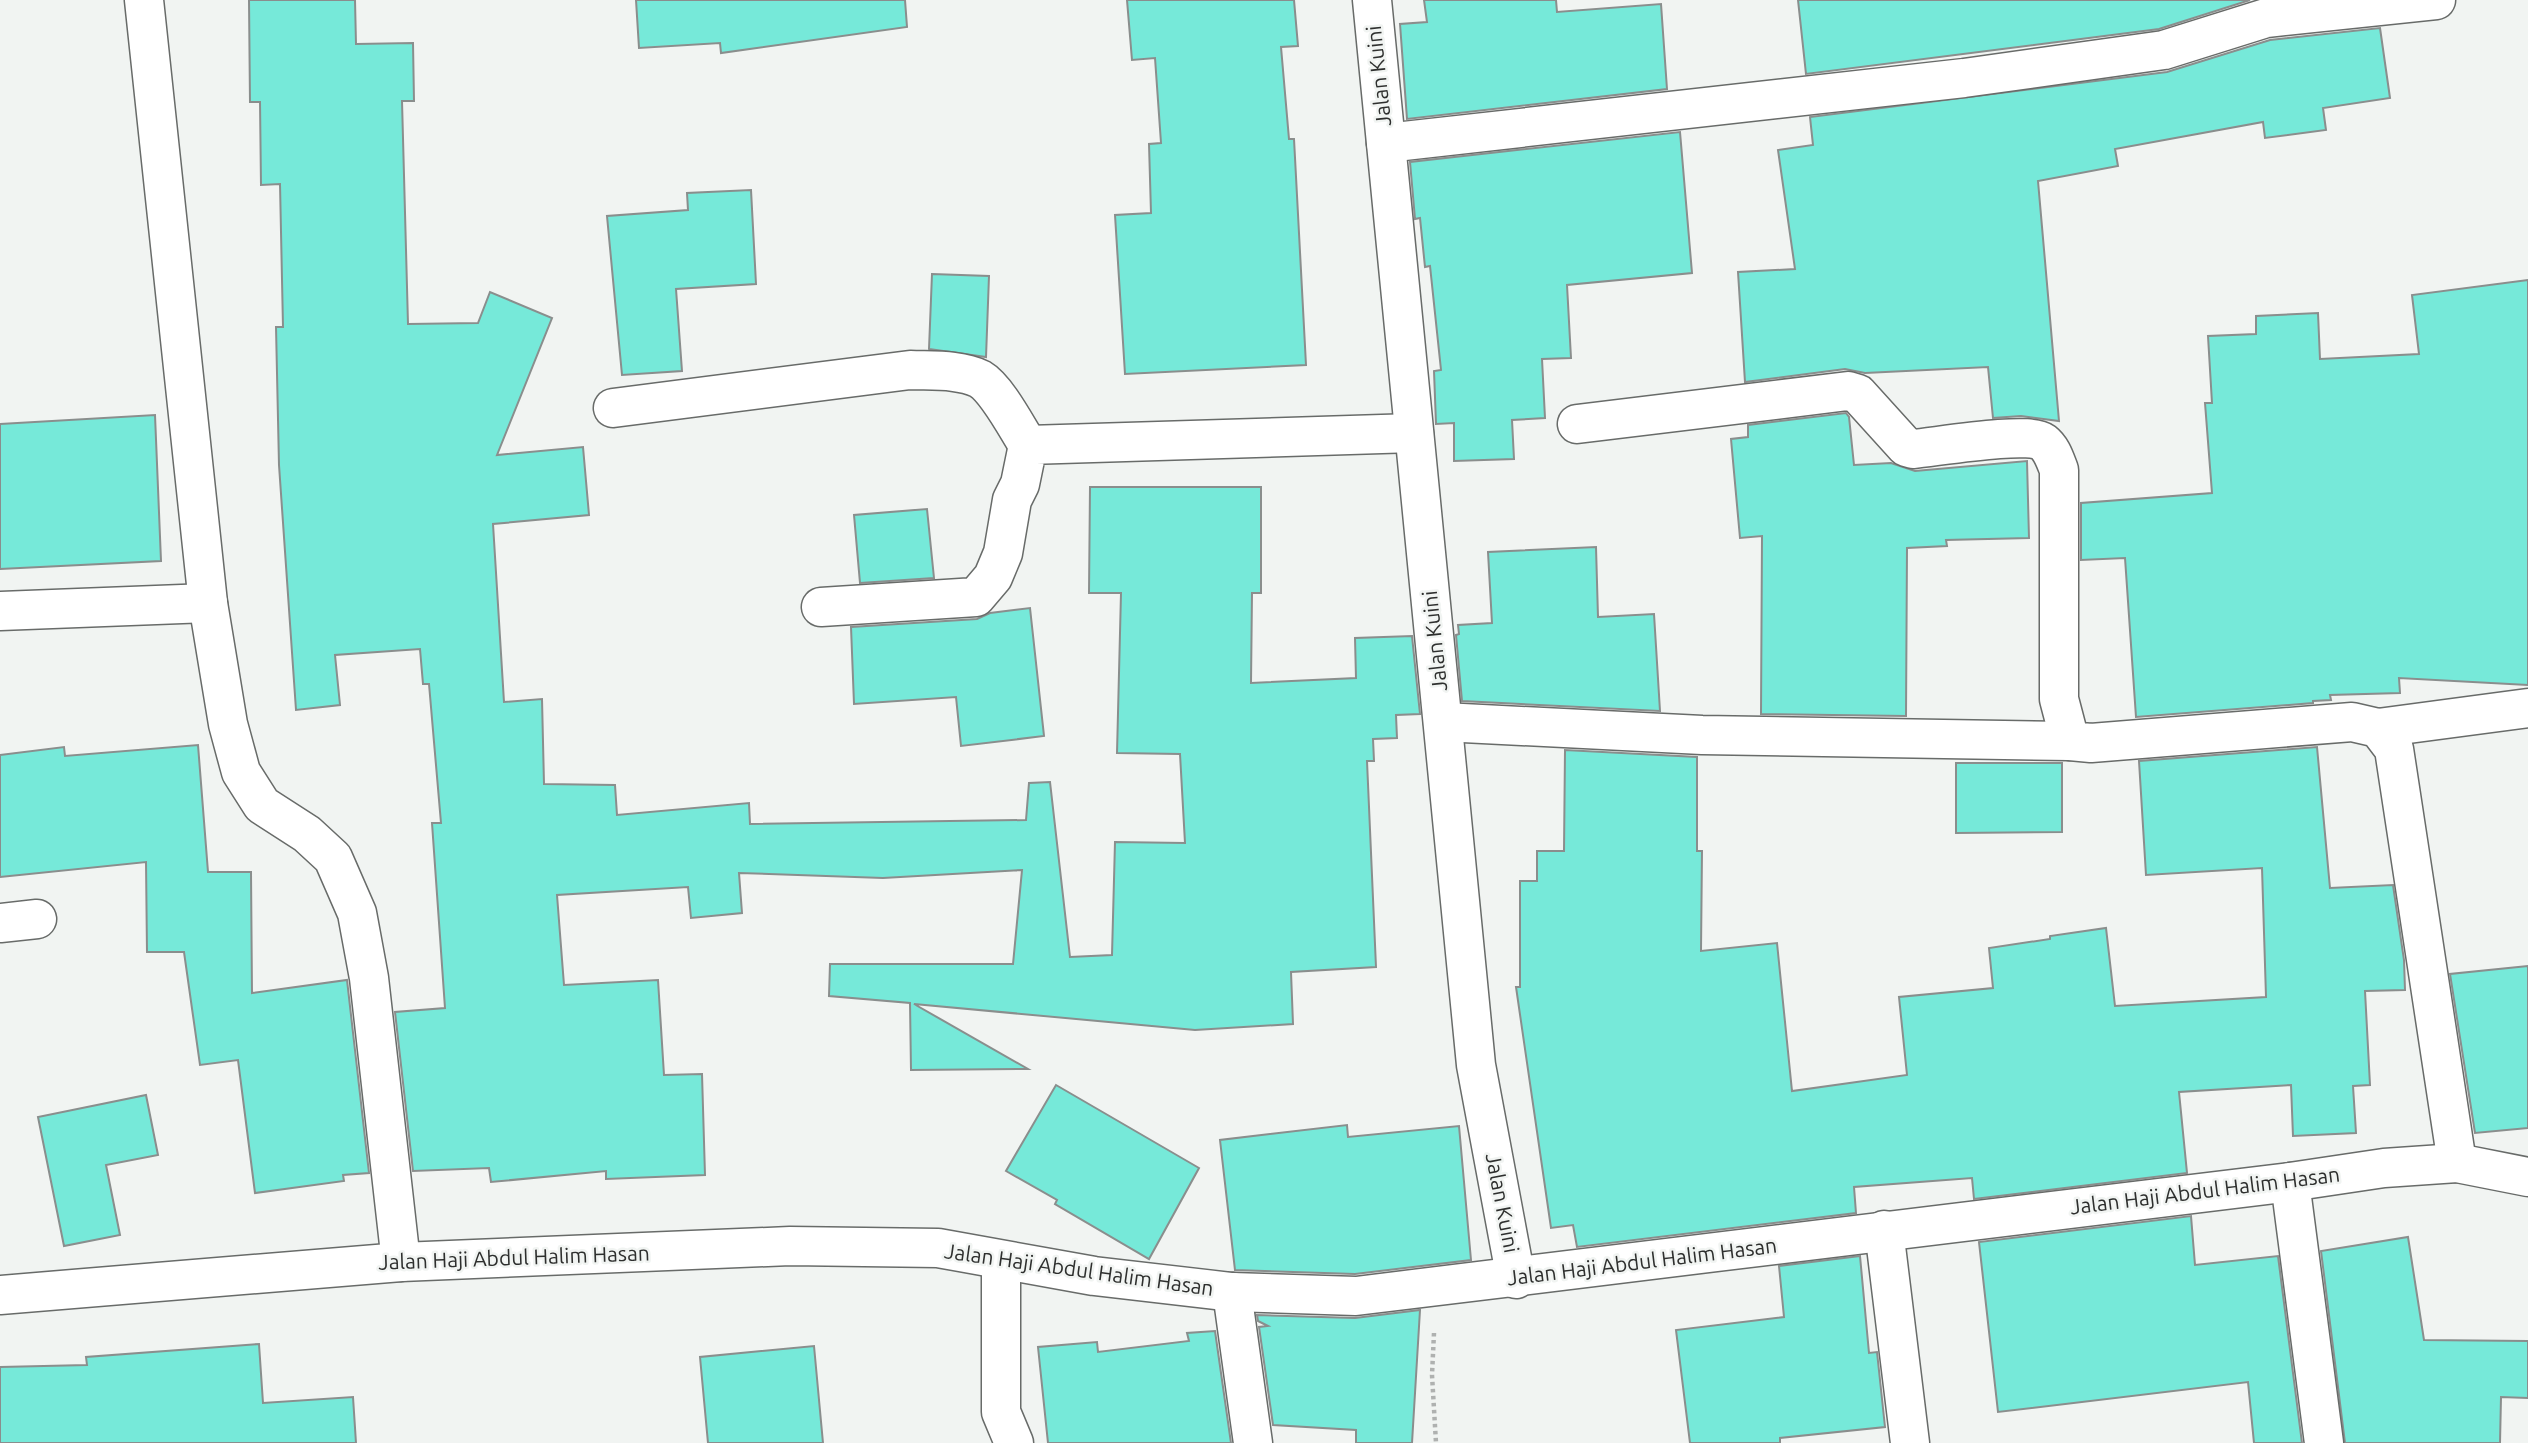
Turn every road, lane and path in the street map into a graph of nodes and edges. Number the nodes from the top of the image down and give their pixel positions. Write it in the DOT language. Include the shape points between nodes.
graph roads {
  1 [pos="144,0"];
  2 [pos="1372,0"];
  3 [pos="2435,0"];
  4 [pos="1386,143"];
  5 [pos="613,408"];
  6 [pos="1577,424"];
  7 [pos="1414,433"];
  8 [pos="1028,445"];
  9 [pos="208,603"];
  10 [pos="821,607"];
  11 [pos="0,611"];
  12 [pos="2528,708"];
  13 [pos="1443,722"];
  14 [pos="2378,728"];
  15 [pos="2070,741"];
  16 [pos="2457,1163"];
  17 [pos="2528,1177"];
  18 [pos="2290,1182"];
  19 [pos="1884,1230"];
  20 [pos="1001,1261"];
  21 [pos="401,1262"];
  22 [pos="1516,1279"];
  23 [pos="1437,1287"];
  24 [pos="1232,1292"];
  25 [pos="0,1294"];
  26 [pos="1014,1443"];
  27 [pos="1253,1443"];
  28 [pos="1436,1443"];
  29 [pos="1910,1443"];
  30 [pos="2324,1443"];
  1 -- 9 [label="street"];
  2 -- 4 [label="street, Jalan Kuini"];
  3 -- 4 [label="street" via="2266,18 2164,50 1977,76"];
  4 -- 7 [label="street, Jalan Kuini"];
  5 -- 8 [label="street" via="910,370 943,371 981,380"];
  6 -- 15 [label="street" via="1840,391 1858,394 1906,447 1913,449 2022,437 2041,441 2059,470 2059,699"];
  7 -- 8 [label="street"];
  7 -- 13 [label="street, Jalan Kuini"];
  8 -- 10 [label="street" via="1003,553 993,577 976,597"];
  9 -- 11 [label="street"];
  9 -- 21 [label="street" via="228,724 241,772 262,805 307,834 333,858 357,913 369,978"];
  12 -- 14 [label="street"];
  13 -- 15 [label="street" via="1702,735"];
  13 -- 22 [label="street, Jalan Kuini" via="1476,1065"];
  14 -- 15 [label="street" via="2352,722"];
  14 -- 16 [label="street" via="2394,749 2400,776"];
  16 -- 17 [label="street, Jalan Haji Abdul Halim Hasan"];
  16 -- 18 [label="street, Jalan Haji Abdul Halim Hasan"];
  18 -- 19 [label="street, Jalan Haji Abdul Halim Hasan"];
  18 -- 30 [label="street"];
  19 -- 22 [label="street, Jalan Haji Abdul Halim Hasan"];
  19 -- 29 [label="street"];
  20 -- 21 [label="street, Jalan Haji Abdul Halim Hasan" via="938,1248 790,1246"];
  20 -- 24 [label="street, Jalan Haji Abdul Halim Hasan"];
  20 -- 26 [label="street" via="1001,1412"];
  21 -- 25 [label="street, Jalan Haji Abdul Halim Hasan"];
  22 -- 23 [label="street, Jalan Haji Abdul Halim Hasan"];
  23 -- 24 [label="street, Jalan Haji Abdul Halim Hasan" via="1356,1296"];
  23 -- 28 [label="path" via="1432,1376"];
  24 -- 27 [label="street"];
}
